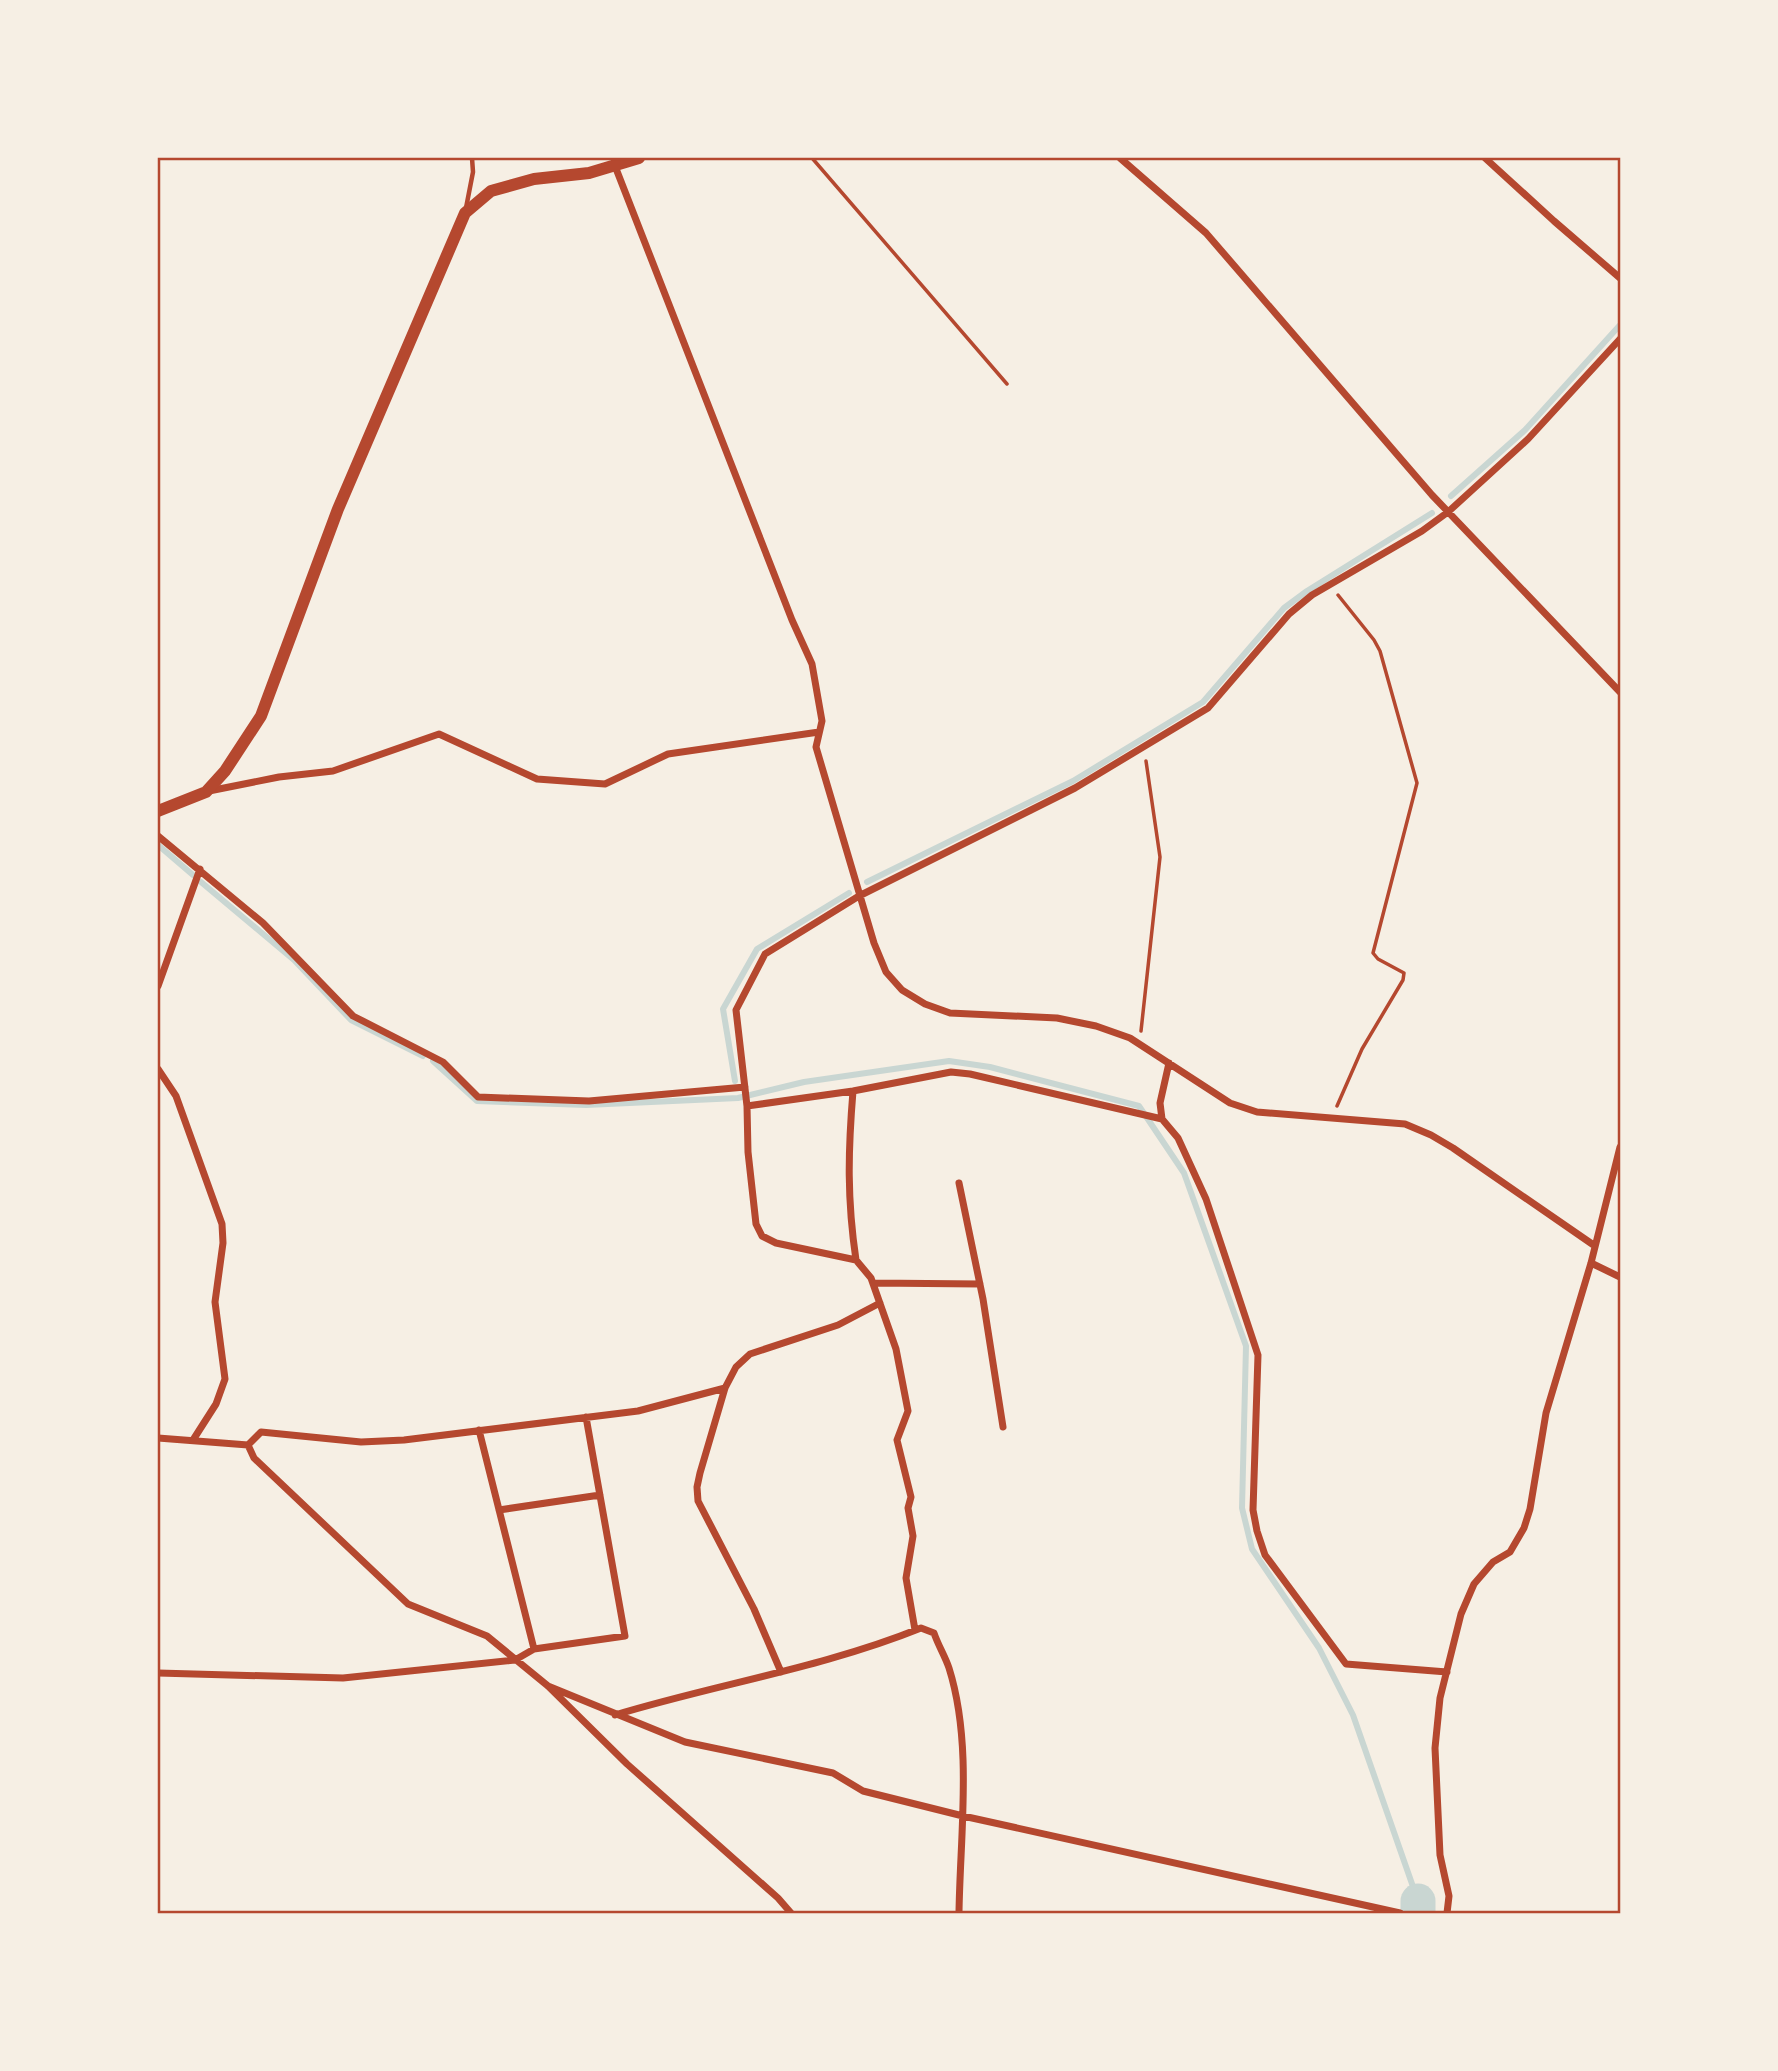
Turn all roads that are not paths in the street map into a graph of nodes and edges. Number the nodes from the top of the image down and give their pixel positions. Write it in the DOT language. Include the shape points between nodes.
graph roads {
  1 [pos="472,158"];
  2 [pos="639,158"];
  3 [pos="1120,158"];
  4 [pos="1485,158"];
  5 [pos="615,166"];
  6 [pos="465,213"];
  7 [pos="1620,278"];
  8 [pos="1620,339"];
  9 [pos="1448,512"];
  10 [pos="1620,692"];
  11 [pos="819,732"];
  12 [pos="206,792"];
  13 [pos="158,811"];
  14 [pos="158,836"];
  15 [pos="200,869"];
  16 [pos="859,896"];
  17 [pos="158,986"];
  18 [pos="1169,1063"];
  19 [pos="158,1069"];
  20 [pos="745,1087"];
  21 [pos="853,1091"];
  22 [pos="747,1106"];
  23 [pos="1162,1119"];
  24 [pos="1620,1147"];
  25 [pos="959,1183"];
  26 [pos="1595,1246"];
  27 [pos="856,1260"];
  28 [pos="1591,1264"];
  29 [pos="1620,1278"];
  30 [pos="873,1283"];
  31 [pos="980,1284"];
  32 [pos="880,1303"];
  33 [pos="726,1388"];
  34 [pos="586,1417"];
  35 [pos="1003,1427"];
  36 [pos="479,1430"];
  37 [pos="158,1438"];
  38 [pos="192,1440"];
  39 [pos="248,1446"];
  40 [pos="600,1495"];
  41 [pos="499,1510"];
  42 [pos="915,1630"];
  43 [pos="534,1649"];
  44 [pos="514,1660"];
  45 [pos="781,1672"];
  46 [pos="1447,1672"];
  47 [pos="158,1673"];
  48 [pos="548,1686"];
  49 [pos="614,1715"];
  50 [pos="963,1816"];
  51 [pos="791,1913"];
  52 [pos="959,1913"];
  53 [pos="1393,1913"];
  54 [pos="1447,1913"];
  1 -- 6 [label="lane"];
  2 -- 5 [label="street"];
  3 -- 9 [label="street" via="1220,248"];
  4 -- 7 [label="street"];
  5 -- 6 [label="street" via="491,191"];
  5 -- 11 [label="street" via="812,664 822,721"];
  6 -- 12 [label="street" via="338,509 261,716"];
  8 -- 9 [label="street" via="1528,439"];
  9 -- 10 [label="street"];
  9 -- 16 [label="street" via="1312,595 1289,614 1208,708 1074,788"];
  11 -- 12 [label="street" via="668,754 605,784 537,779 439,734 333,771"];
  11 -- 16 [label="street" via="816,747"];
  12 -- 13 [label="street"];
  14 -- 15 [label="street"];
  15 -- 17 [label="street"];
  15 -- 20 [label="street" via="263,923 353,1016 443,1062 478,1097 589,1101"];
  16 -- 18 [label="street" via="886,972 902,990 925,1004 950,1013 1058,1018 1096,1026"];
  16 -- 20 [label="street" via="765,954 736,1010"];
  18 -- 23 [label="street" via="1160,1103"];
  18 -- 26 [label="street" via="1230,1103 1257,1112 1405,1124 1431,1135"];
  19 -- 38 [label="street" via="176,1096 222,1224 215,1302 225,1379 216,1404"];
  20 -- 22 [label="street"];
  21 -- 22 [label="street"];
  21 -- 23 [label="street" via="951,1072"];
  21 -- 27 [label="street" via="848,1159"];
  22 -- 27 [label="street" via="756,1224 762,1236"];
  23 -- 46 [label="street" via="1178,1138 1206,1199 1258,1355 1253,1510 1265,1555 1346,1664"];
  24 -- 26 [label="street"];
  25 -- 31 [label="street"];
  26 -- 28 [label="street"];
  27 -- 30 [label="street"];
  28 -- 29 [label="street"];
  28 -- 46 [label="street" via="1546,1413 1524,1528 1510,1552 1493,1562 1474,1584 1461,1614"];
  30 -- 31 [label="street"];
  30 -- 32 [label="street"];
  31 -- 35 [label="street"];
  32 -- 33 [label="street" via="838,1325 750,1354 736,1367"];
  32 -- 42 [label="street" via="896,1349 908,1411 897,1440 911,1497 908,1508 913,1536 906,1578"];
  33 -- 34 [label="street" via="638,1411"];
  33 -- 45 [label="street" via="700,1473 698,1501"];
  34 -- 36 [label="street"];
  34 -- 40 [label="street"];
  36 -- 39 [label="street" via="361,1442 261,1432"];
  36 -- 41 [label="street"];
  37 -- 38 [label="street"];
  38 -- 39 [label="street"];
  39 -- 44 [label="street" via="254,1458 408,1604 487,1636"];
  40 -- 41 [label="street"];
  40 -- 43 [label="street" via="625,1636"];
  41 -- 43 [label="street"];
  42 -- 45 [label="street"];
  42 -- 50 [label="street" via="934,1633 949,1668 958,1718"];
  43 -- 44 [label="street"];
  44 -- 47 [label="street" via="343,1678"];
  44 -- 48 [label="street"];
  45 -- 49 [label="street"];
  46 -- 54 [label="street" via="1435,1748"];
  48 -- 49 [label="street"];
  48 -- 51 [label="street"];
  49 -- 50 [label="street" via="685,1742 833,1773 863,1790"];
  50 -- 52 [label="street"];
  50 -- 53 [label="street"];
}
